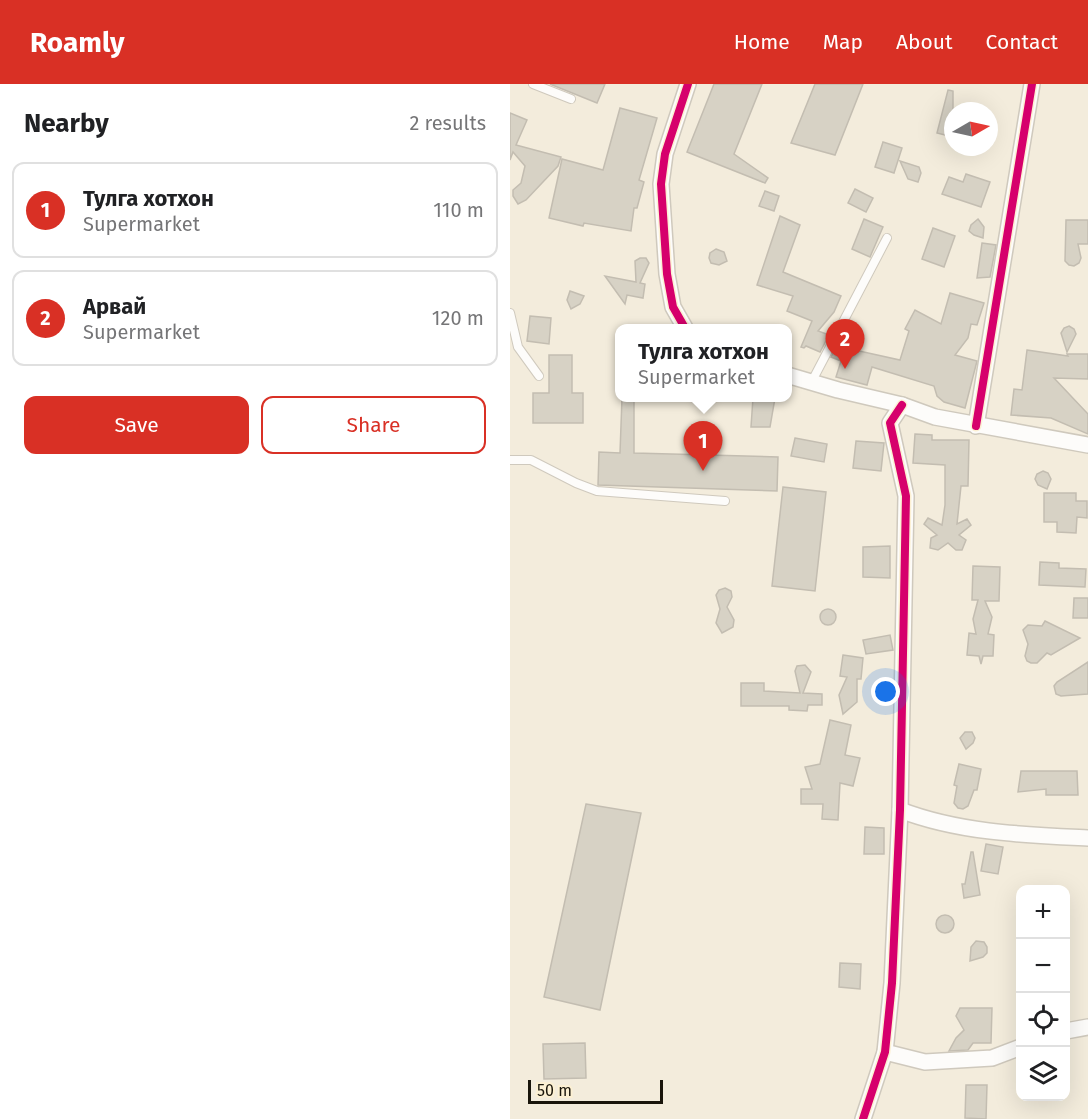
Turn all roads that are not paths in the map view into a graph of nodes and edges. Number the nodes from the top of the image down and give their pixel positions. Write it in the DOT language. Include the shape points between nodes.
graph roads {
  1 [pos="533,84"];
  2 [pos="688,84"];
  3 [pos="1032,84"];
  4 [pos="571,99"];
  5 [pos="886,238"];
  6 [pos="510,313"];
  7 [pos="683,324"];
  8 [pos="538,376"];
  9 [pos="792,376"];
  10 [pos="811,382"];
  11 [pos="902,405"];
  12 [pos="976,426"];
  13 [pos="1088,445"];
  14 [pos="510,460"];
  15 [pos="725,501"];
  16 [pos="900,810"];
  17 [pos="1088,838"];
  18 [pos="1088,1027"];
  19 [pos="1070,1030"];
  20 [pos="1016,1049"];
  21 [pos="885,1052"];
  22 [pos="863,1119"];
  1 -- 4 [label="lane"];
  2 -- 7 [label="street" via="665,154 662,184 667,274 673,307"];
  3 -- 12 [label="street"];
  5 -- 10 [label="lane"];
  6 -- 8 [label="lane" via="518,347"];
  9 -- 10 [label="street"];
  10 -- 11 [label="street"];
  11 -- 12 [label="street"];
  11 -- 16 [label="street" via="890,423 906,496"];
  12 -- 13 [label="street"];
  14 -- 15 [label="lane" via="531,460 597,491"];
  16 -- 17 [label="street" via="1002,834"];
  16 -- 21 [label="street"];
  18 -- 19 [label="street"];
  20 -- 21 [label="street" via="992,1059 925,1062"];
  21 -- 22 [label="street"];
}
